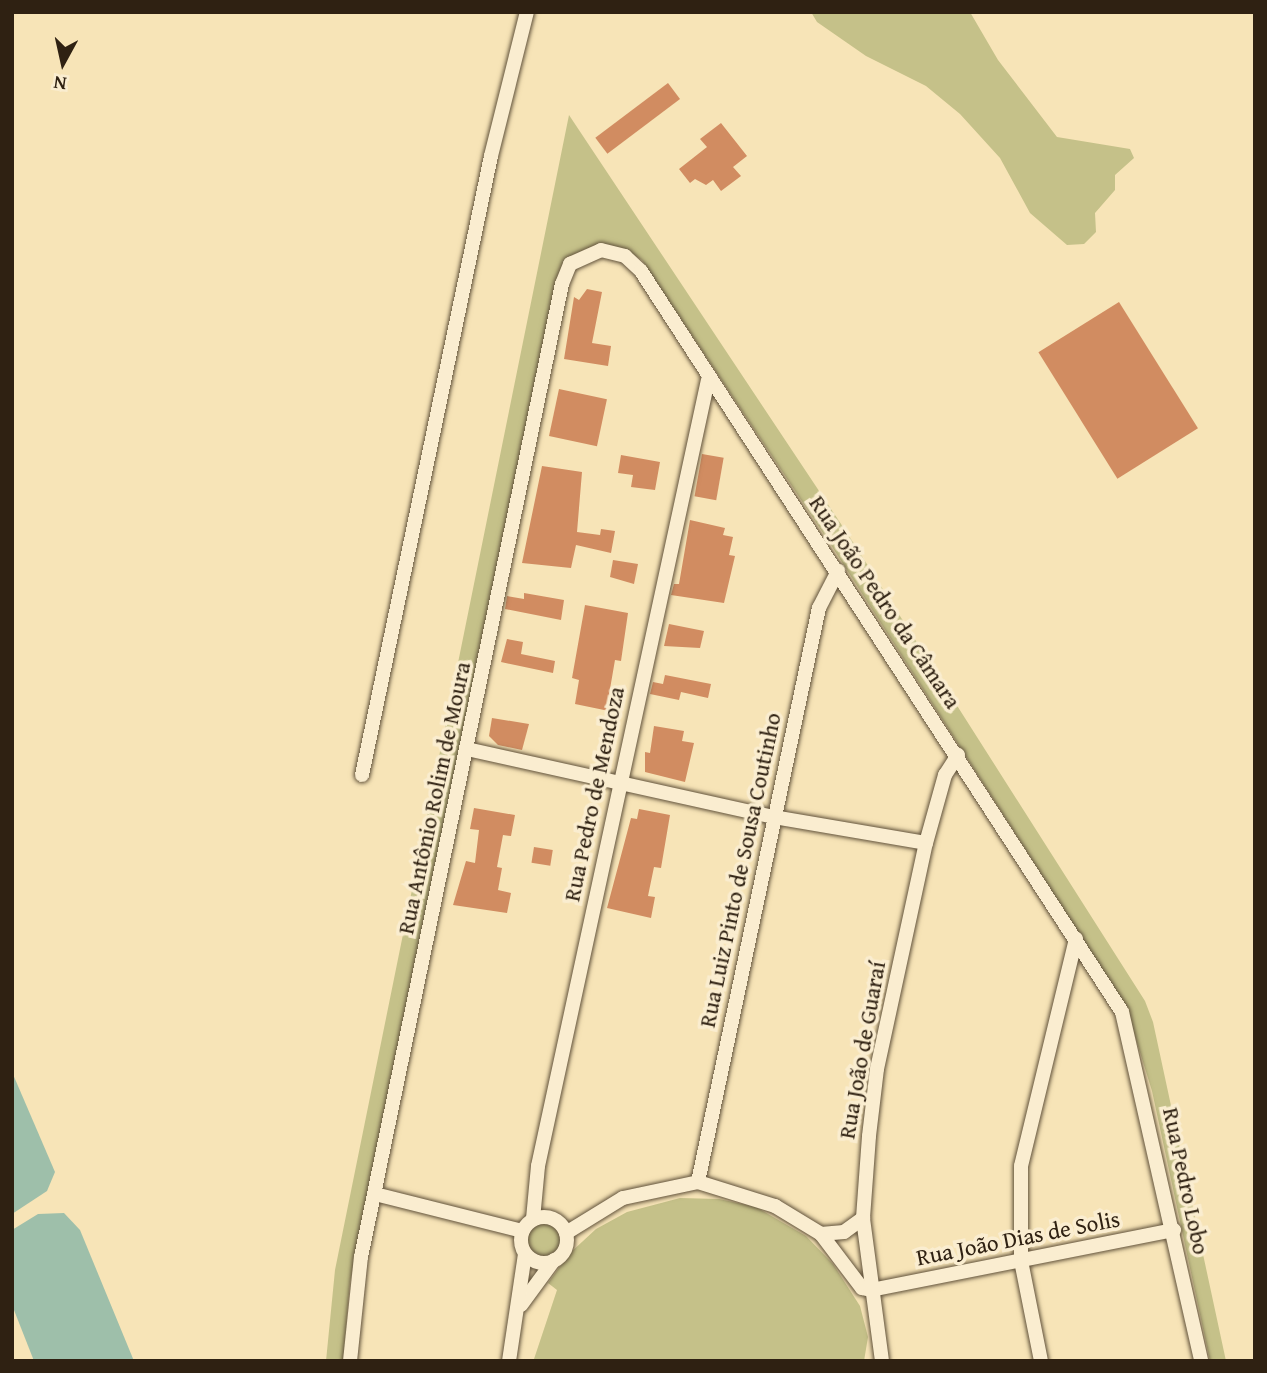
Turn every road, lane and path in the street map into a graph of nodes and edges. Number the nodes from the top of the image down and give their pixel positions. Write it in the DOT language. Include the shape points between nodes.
graph roads {
  1 [pos="527,12"];
  2 [pos="585,254"];
  3 [pos="708,380"];
  4 [pos="838,571"];
  5 [pos="467,749"];
  6 [pos="958,755"];
  7 [pos="362,775"];
  8 [pos="620,781"];
  9 [pos="774,817"];
  10 [pos="926,843"];
  11 [pos="1076,939"];
  12 [pos="1122,1012"];
  13 [pos="698,1182"];
  14 [pos="375,1194"];
  15 [pos="863,1218"];
  16 [pos="533,1219"];
  17 [pos="1174,1230"];
  18 [pos="522,1231"];
  19 [pos="566,1233"];
  20 [pos="821,1234"];
  21 [pos="525,1254"];
  22 [pos="554,1260"];
  23 [pos="1021,1261"];
  24 [pos="871,1290"];
  25 [pos="520,1306"];
  26 [pos="350,1361"];
  27 [pos="509,1361"];
  28 [pos="882,1361"];
  29 [pos="1041,1361"];
  30 [pos="1201,1361"];
  1 -- 7 [label="street" via="491,156"];
  2 -- 3 [label="street, Rua João Pedro da Câmara" via="601,250 625,256 641,271"];
  2 -- 5 [label="street, Rua Antônio Rolim de Moura" via="570,264 562,284"];
  3 -- 4 [label="street, Rua João Pedro da Câmara"];
  3 -- 8 [label="street, Rua Pedro de Mendoza"];
  4 -- 6 [label="street, Rua João Pedro da Câmara"];
  4 -- 9 [label="street, Rua Luiz Pinto de Sousa Coutinho" via="819,608"];
  5 -- 8 [label="street"];
  5 -- 14 [label="street, Rua Antônio Rolim de Moura"];
  6 -- 10 [label="street, Rua João de Guaraí" via="945,775"];
  6 -- 11 [label="street, Rua João Pedro da Câmara"];
  8 -- 9 [label="street"];
  8 -- 16 [label="street, Rua Pedro de Mendoza" via="538,1166"];
  9 -- 10 [label="street"];
  9 -- 13 [label="street, Rua Luiz Pinto de Sousa Coutinho"];
  10 -- 15 [label="street, Rua João de Guaraí" via="877,1069"];
  11 -- 12 [label="street, Rua João Pedro da Câmara"];
  11 -- 23 [label="street" via="1063,975 1021,1166"];
  12 -- 17 [label="street, Rua Pedro Lobo"];
  13 -- 19 [label="street" via="623,1198"];
  13 -- 20 [label="street" via="775,1206"];
  14 -- 18 [label="street"];
  14 -- 26 [label="street, Rua Antônio Rolim de Moura" via="361,1257"];
  15 -- 20 [label="street" via="844,1231"];
  15 -- 24 [label="street, Rua João de Guaraí"];
  16 -- 18 [label="street"];
  16 -- 19 [label="street" via="549,1218"];
  17 -- 23 [label="street, Rua João Dias de Solis"];
  17 -- 30 [label="street, Rua Pedro Lobo"];
  18 -- 21 [label="street"];
  19 -- 22 [label="street" via="565,1249"];
  20 -- 24 [label="street" via="862,1288"];
  21 -- 22 [label="street" via="538,1262"];
  21 -- 25 [label="street"];
  22 -- 25 [label="street"];
  23 -- 24 [label="street, Rua João Dias de Solis"];
  23 -- 29 [label="street"];
  24 -- 28 [label="street, Rua João de Guaraí"];
  25 -- 27 [label="street"];
}
